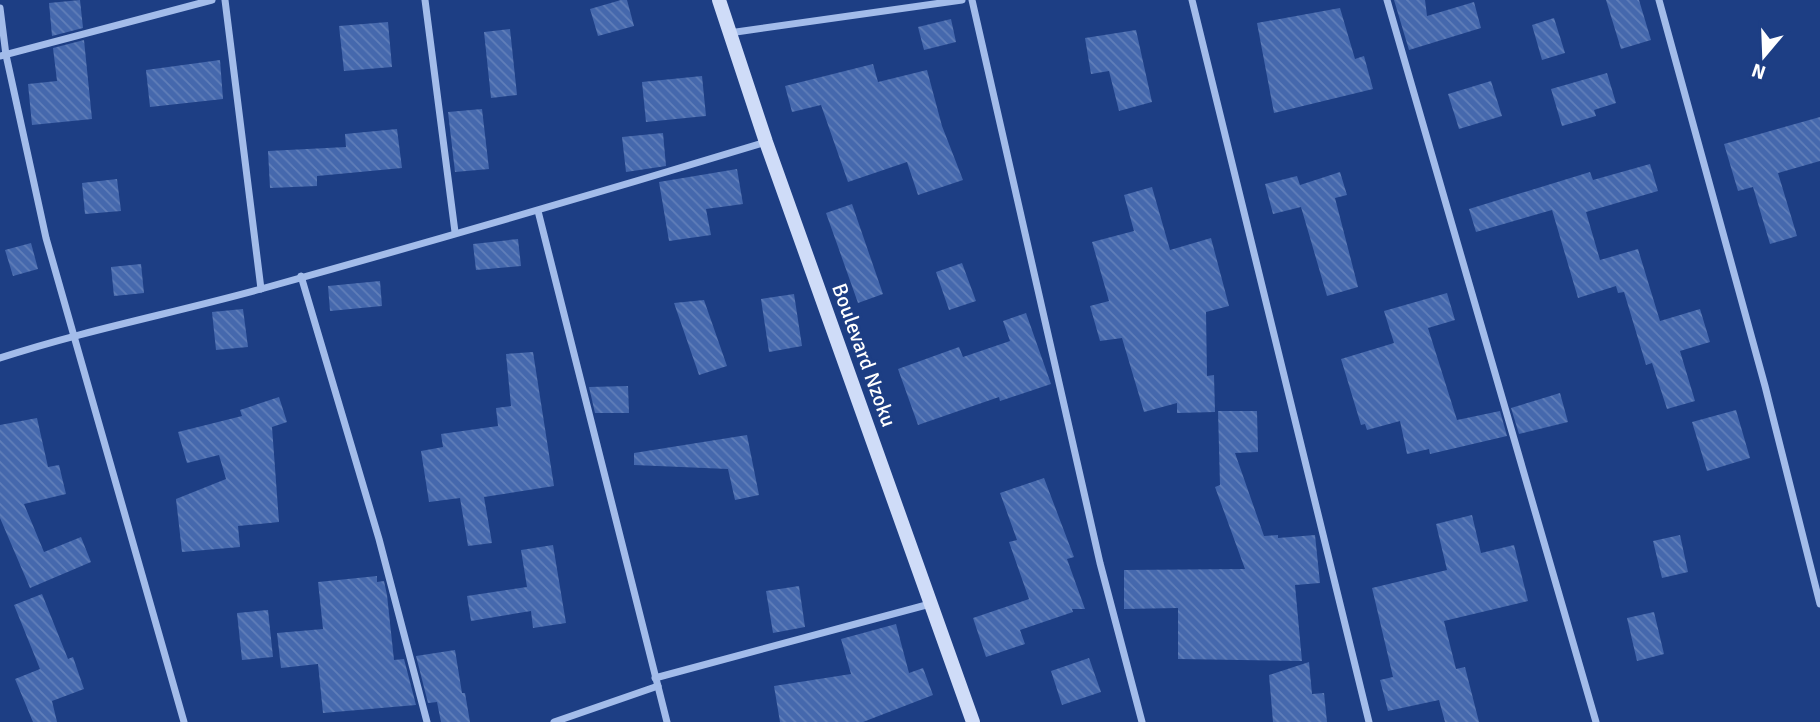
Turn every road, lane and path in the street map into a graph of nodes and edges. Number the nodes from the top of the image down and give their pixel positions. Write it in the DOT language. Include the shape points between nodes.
graph roads {
  1 [pos="212,0"];
  2 [pos="225,0"];
  3 [pos="425,0"];
  4 [pos="719,0"];
  5 [pos="962,0"];
  6 [pos="972,0"];
  7 [pos="1192,0"];
  8 [pos="1388,0"];
  9 [pos="1659,0"];
  10 [pos="0,8"];
  11 [pos="729,33"];
  12 [pos="3,55"];
  13 [pos="766,142"];
  14 [pos="538,211"];
  15 [pos="455,232"];
  16 [pos="301,276"];
  17 [pos="261,289"];
  18 [pos="75,334"];
  19 [pos="0,358"];
  20 [pos="930,604"];
  21 [pos="1820,604"];
  22 [pos="657,682"];
  23 [pos="184,722"];
  24 [pos="426,722"];
  25 [pos="554,722"];
  26 [pos="667,722"];
  27 [pos="973,722"];
  28 [pos="1142,722"];
  29 [pos="1369,722"];
  30 [pos="1596,722"];
  1 -- 12 [label="street"];
  2 -- 17 [label="street"];
  3 -- 15 [label="street"];
  4 -- 11 [label="street, Boulevard Nzoku"];
  5 -- 11 [label="street"];
  6 -- 28 [label="street" via="1100,563"];
  7 -- 29 [label="street"];
  8 -- 30 [label="street"];
  9 -- 21 [label="street"];
  10 -- 12 [label="street"];
  11 -- 13 [label="street, Boulevard Nzoku"];
  12 -- 18 [label="street" via="46,238"];
  13 -- 14 [label="street"];
  13 -- 20 [label="street, Boulevard Nzoku"];
  14 -- 15 [label="street"];
  14 -- 22 [label="street"];
  15 -- 16 [label="street"];
  16 -- 17 [label="street"];
  16 -- 24 [label="street" via="379,539"];
  17 -- 18 [label="street"];
  18 -- 19 [label="street"];
  18 -- 23 [label="street"];
  20 -- 22 [label="street"];
  20 -- 27 [label="street, Boulevard Nzoku"];
  22 -- 25 [label="street"];
  22 -- 26 [label="street"];
}
